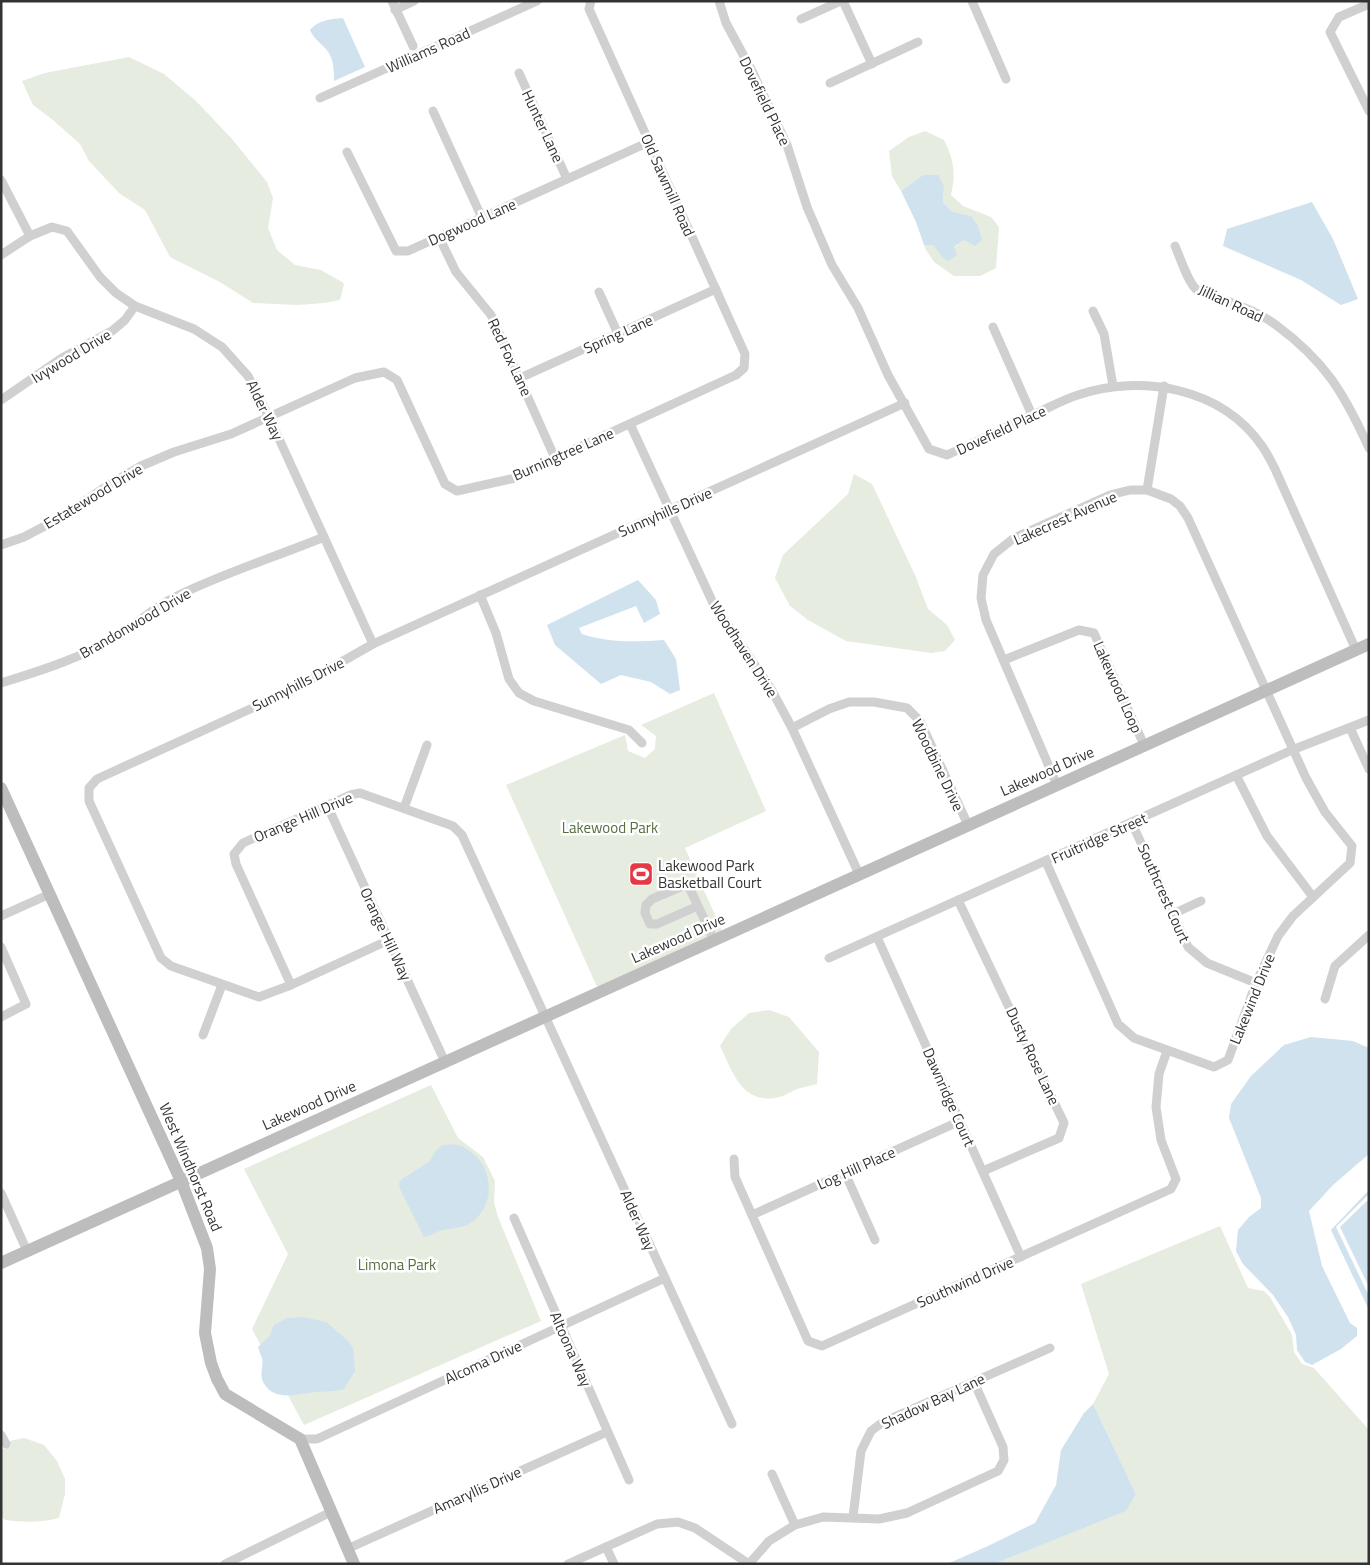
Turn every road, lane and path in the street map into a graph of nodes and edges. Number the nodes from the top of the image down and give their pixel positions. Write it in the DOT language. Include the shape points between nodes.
graph roads {
  1 [pos="414,1"];
  2 [pos="537,1"];
  3 [pos="591,1"];
  4 [pos="719,1"];
  5 [pos="842,1"];
  6 [pos="972,1"];
  7 [pos="1369,4"];
  8 [pos="394,5"];
  9 [pos="801,19"];
  10 [pos="918,42"];
  11 [pos="413,46"];
  12 [pos="872,64"];
  13 [pos="518,73"];
  14 [pos="1006,79"];
  15 [pos="830,83"];
  16 [pos="320,98"];
  17 [pos="433,111"];
  18 [pos="1369,111"];
  19 [pos="649,142"];
  20 [pos="347,152"];
  21 [pos="567,179"];
  22 [pos="1,180"];
  23 [pos="482,218"];
  24 [pos="30,236"];
  25 [pos="439,238"];
  26 [pos="1175,246"];
  27 [pos="1,255"];
  28 [pos="716,289"];
  29 [pos="599,292"];
  30 [pos="135,306"];
  31 [pos="1094,311"];
  32 [pos="993,327"];
  33 [pos="618,334"];
  34 [pos="744,368"];
  35 [pos="520,378"];
  36 [pos="1113,386"];
  37 [pos="1164,386"];
  38 [pos="1,400"];
  39 [pos="905,403"];
  40 [pos="1032,415"];
  41 [pos="269,417"];
  42 [pos="630,424"];
  43 [pos="1369,448"];
  44 [pos="555,458"];
  45 [pos="1146,490"];
  46 [pos="668,510"];
  47 [pos="324,536"];
  48 [pos="1,545"];
  49 [pos="480,595"];
  50 [pos="373,644"];
  51 [pos="1369,644"];
  52 [pos="1356,650"];
  53 [pos="1004,660"];
  54 [pos="1,684"];
  55 [pos="1265,691"];
  56 [pos="1369,720"];
  57 [pos="792,728"];
  58 [pos="1350,728"];
  59 [pos="642,743"];
  60 [pos="428,745"];
  61 [pos="1144,745"];
  62 [pos="1292,750"];
  63 [pos="1369,769"];
  64 [pos="1236,775"];
  65 [pos="1058,785"];
  66 [pos="1,788"];
  67 [pos="327,805"];
  68 [pos="404,808"];
  69 [pos="1132,823"];
  70 [pos="968,825"];
  71 [pos="1046,862"];
  72 [pos="859,874"];
  73 [pos="50,894"];
  74 [pos="1313,897"];
  75 [pos="958,900"];
  76 [pos="1201,901"];
  77 [pos="698,906"];
  78 [pos="1173,914"];
  79 [pos="1,916"];
  80 [pos="1369,935"];
  81 [pos="877,937"];
  82 [pos="388,940"];
  83 [pos="714,940"];
  84 [pos="1,947"];
  85 [pos="829,958"];
  86 [pos="1256,984"];
  87 [pos="222,985"];
  88 [pos="291,985"];
  89 [pos="1325,1000"];
  90 [pos="546,1016"];
  91 [pos="1,1017"];
  92 [pos="203,1035"];
  93 [pos="1167,1051"];
  94 [pos="444,1062"];
  95 [pos="960,1121"];
  96 [pos="734,1159"];
  97 [pos="982,1171"];
  98 [pos="845,1173"];
  99 [pos="181,1181"];
  100 [pos="1,1193"];
  101 [pos="752,1215"];
  102 [pos="514,1218"];
  103 [pos="875,1240"];
  104 [pos="27,1251"];
  105 [pos="1021,1256"];
  106 [pos="1,1263"];
  107 [pos="665,1278"];
  108 [pos="561,1326"];
  109 [pos="1050,1348"];
  110 [pos="974,1382"];
  111 [pos="732,1424"];
  112 [pos="607,1432"];
  113 [pos="1,1435"];
  114 [pos="300,1439"];
  115 [pos="6,1444"];
  116 [pos="772,1474"];
  117 [pos="629,1480"];
  118 [pos="332,1512"];
  119 [pos="852,1517"];
  120 [pos="795,1525"];
  121 [pos="606,1546"];
  122 [pos="347,1548"];
  123 [pos="225,1564"];
  124 [pos="354,1564"];
  125 [pos="568,1564"];
  126 [pos="614,1564"];
  127 [pos="749,1564"];
  1 -- 8 [label="street"];
  2 -- 16 [label="street, Williams Road"];
  3 -- 19 [label="street, Old Sawmill Road" via="589,9"];
  4 -- 39 [label="street, Dovefield Place" via="726,23 787,145 807,207 832,265 858,308 888,375"];
  5 -- 9 [label="street"];
  5 -- 12 [label="street"];
  6 -- 14 [label="street"];
  7 -- 18 [label="street" via="1339,17 1330,32"];
  8 -- 11 [label="street"];
  10 -- 12 [label="street"];
  12 -- 15 [label="street"];
  13 -- 21 [label="street, Hunter Lane"];
  17 -- 23 [label="street"];
  19 -- 21 [label="street, Dogwood Lane"];
  19 -- 28 [label="street, Old Sawmill Road"];
  20 -- 25 [label="street, Dogwood Lane" via="396,251 408,251"];
  21 -- 23 [label="street, Dogwood Lane"];
  22 -- 24 [label="street"];
  23 -- 25 [label="street, Dogwood Lane"];
  24 -- 27 [label="street, Alder Way"];
  24 -- 30 [label="street, Alder Way" via="52,227 68,231 100,278"];
  25 -- 35 [label="street, Red Fox Lane" via="456,272 491,315"];
  26 -- 43 [label="street, Jillian Road" via="1197,290 1250,311 1306,348 1332,378 1351,408"];
  28 -- 33 [label="street, Spring Lane"];
  28 -- 34 [label="street, Old Sawmill Road" via="745,354"];
  29 -- 33 [label="street"];
  30 -- 38 [label="street, Ivywood Drive" via="112,331 62,358"];
  30 -- 41 [label="street, Alder Way" via="194,329 222,346 248,376"];
  31 -- 36 [label="street" via="1104,334"];
  32 -- 40 [label="street"];
  33 -- 35 [label="street, Spring Lane"];
  34 -- 42 [label="street, Burningtree Lane" via="736,375"];
  35 -- 44 [label="street, Red Fox Lane"];
  36 -- 37 [label="street, Dovefield Place"];
  36 -- 40 [label="street, Dovefield Place" via="1077,395"];
  37 -- 45 [label="street"];
  37 -- 52 [label="street, Dovefield Place" via="1220,406 1262,445"];
  39 -- 40 [label="street, Dovefield Place" via="929,450 947,455"];
  39 -- 46 [label="street, Sunnyhills Drive"];
  41 -- 44 [label="street, Burningtree Lane" via="355,378 384,372 397,380 445,484 458,491 515,478"];
  41 -- 47 [label="street, Alder Way"];
  41 -- 48 [label="street, Estatewood Drive" via="141,466 58,519"];
  42 -- 44 [label="street, Burningtree Lane"];
  42 -- 46 [label="street, Woodhaven Drive"];
  45 -- 53 [label="street, Lakecrest Avenue" via="1110,495 1014,538 994,554 983,575 981,598 986,620"];
  45 -- 55 [label="street, Lakecrest Avenue" via="1171,499 1188,518"];
  46 -- 49 [label="street, Sunnyhills Drive"];
  46 -- 57 [label="street, Woodhaven Drive" via="713,603"];
  47 -- 50 [label="street, Alder Way"];
  47 -- 54 [label="street, Brandonwood Drive" via="222,575 169,600 88,652"];
  49 -- 50 [label="street, Sunnyhills Drive"];
  49 -- 59 [label="street" via="496,633 509,678 519,693 534,701 629,730"];
  50 -- 87 [label="street, Sunnyhills Drive" via="294,689 97,779 89,788 89,801 161,958 171,966"];
  51 -- 52 [label="street, Lakewood Drive"];
  52 -- 55 [label="street, Lakewood Drive"];
  53 -- 61 [label="street, Lakewood Loop" via="1079,630 1094,633"];
  53 -- 65 [label="street, Lakecrest Avenue"];
  55 -- 61 [label="street, Lakewood Drive"];
  55 -- 62 [label="street, Lakewind Drive"];
  56 -- 58 [label="street, Fruitridge Street"];
  57 -- 70 [label="street, Woodbine Drive" via="849,702 874,702 907,708 920,721"];
  57 -- 72 [label="street, Woodhaven Drive"];
  58 -- 62 [label="street, Fruitridge Street"];
  58 -- 63 [label="street"];
  60 -- 68 [label="street"];
  61 -- 65 [label="street, Lakewood Drive"];
  62 -- 64 [label="street, Fruitridge Street"];
  62 -- 74 [label="street, Lakewind Drive" via="1325,812 1352,846 1350,862"];
  64 -- 69 [label="street, Fruitridge Street"];
  64 -- 74 [label="street" via="1267,836"];
  65 -- 70 [label="street, Lakewood Drive"];
  66 -- 73 [label="street, West Windhorst Road"];
  67 -- 68 [label="street, Orange Hill Drive" via="360,793"];
  67 -- 82 [label="street, Orange Hill Way"];
  67 -- 88 [label="street, Orange Hill Drive" via="243,843 234,854"];
  68 -- 90 [label="street, Orange Hill Drive" via="452,826 462,835"];
  69 -- 71 [label="street, Fruitridge Street"];
  69 -- 78 [label="street, Southcrest Court"];
  70 -- 72 [label="street, Lakewood Drive"];
  71 -- 75 [label="street, Fruitridge Street"];
  71 -- 93 [label="street, Lakewind Drive" via="1118,1024 1134,1038"];
  72 -- 83 [label="street, Lakewood Drive"];
  73 -- 79 [label="street"];
  73 -- 99 [label="street, West Windhorst Road"];
  74 -- 86 [label="street, Lakewind Drive" via="1278,936"];
  75 -- 81 [label="street, Fruitridge Street"];
  75 -- 97 [label="street, Dusty Rose Lane" via="1064,1123 1058,1138"];
  76 -- 78 [label="street"];
  77 -- 77 [label="street" via="689,886 685,885 652,899 646,905 645,913 650,924 657,924"];
  77 -- 83 [label="street"];
  78 -- 86 [label="street, Southcrest Court" via="1188,947 1207,963"];
  80 -- 89 [label="street" via="1335,966"];
  81 -- 85 [label="street, Fruitridge Street"];
  81 -- 95 [label="street, Dawnridge Court"];
  82 -- 88 [label="street, Sunnyhills Drive"];
  82 -- 94 [label="street, Orange Hill Way"];
  83 -- 90 [label="street, Lakewood Drive"];
  84 -- 91 [label="street" via="26,1004"];
  86 -- 93 [label="street, Lakewind Drive" via="1228,1060 1214,1068"];
  87 -- 88 [label="street, Sunnyhills Drive" via="259,997"];
  87 -- 92 [label="street"];
  90 -- 94 [label="street, Lakewood Drive"];
  90 -- 107 [label="street, Alder Way"];
  93 -- 105 [label="street, Southwind Drive" via="1159,1074 1156,1107 1161,1140 1176,1179 1171,1189"];
  94 -- 99 [label="street, Lakewood Drive"];
  95 -- 97 [label="street, Dawnridge Court"];
  95 -- 98 [label="street, Log Hill Place"];
  96 -- 101 [label="street, Southwind Drive" via="735,1177"];
  97 -- 105 [label="street, Dawnridge Court"];
  98 -- 101 [label="street, Log Hill Place"];
  98 -- 103 [label="street"];
  99 -- 104 [label="street, Lakewood Drive"];
  99 -- 114 [label="street, West Windhorst Road" via="207,1248 210,1269 205,1332 217,1379 225,1394"];
  100 -- 104 [label="street"];
  101 -- 105 [label="street, Southwind Drive" via="808,1341 822,1346"];
  102 -- 108 [label="street, Altoona Way"];
  104 -- 106 [label="street, Lakewood Drive"];
  107 -- 108 [label="street, Alcoma Drive"];
  107 -- 111 [label="street, Alder Way"];
  108 -- 112 [label="street, Altoona Way"];
  108 -- 114 [label="street, Alcoma Drive" via="317,1439"];
  109 -- 110 [label="street, Shadow Bay Lane"];
  110 -- 119 [label="street, Shadow Bay Lane" via="883,1422 871,1431 860,1451"];
  110 -- 119 [label="street" via="1004,1447 1004,1460 998,1471 907,1513 879,1518"];
  112 -- 117 [label="street, Altoona Way"];
  112 -- 122 [label="street, Amaryllis Drive"];
  113 -- 115 [label="street"];
  114 -- 118 [label="street"];
  116 -- 120 [label="street"];
  118 -- 122 [label="street"];
  118 -- 123 [label="street"];
  119 -- 120 [label="street" via="823,1517"];
  120 -- 127 [label="street" via="769,1541"];
  121 -- 125 [label="street"];
  121 -- 126 [label="street"];
  121 -- 127 [label="street" via="657,1524 678,1522 695,1528"];
  122 -- 124 [label="street"];
}
